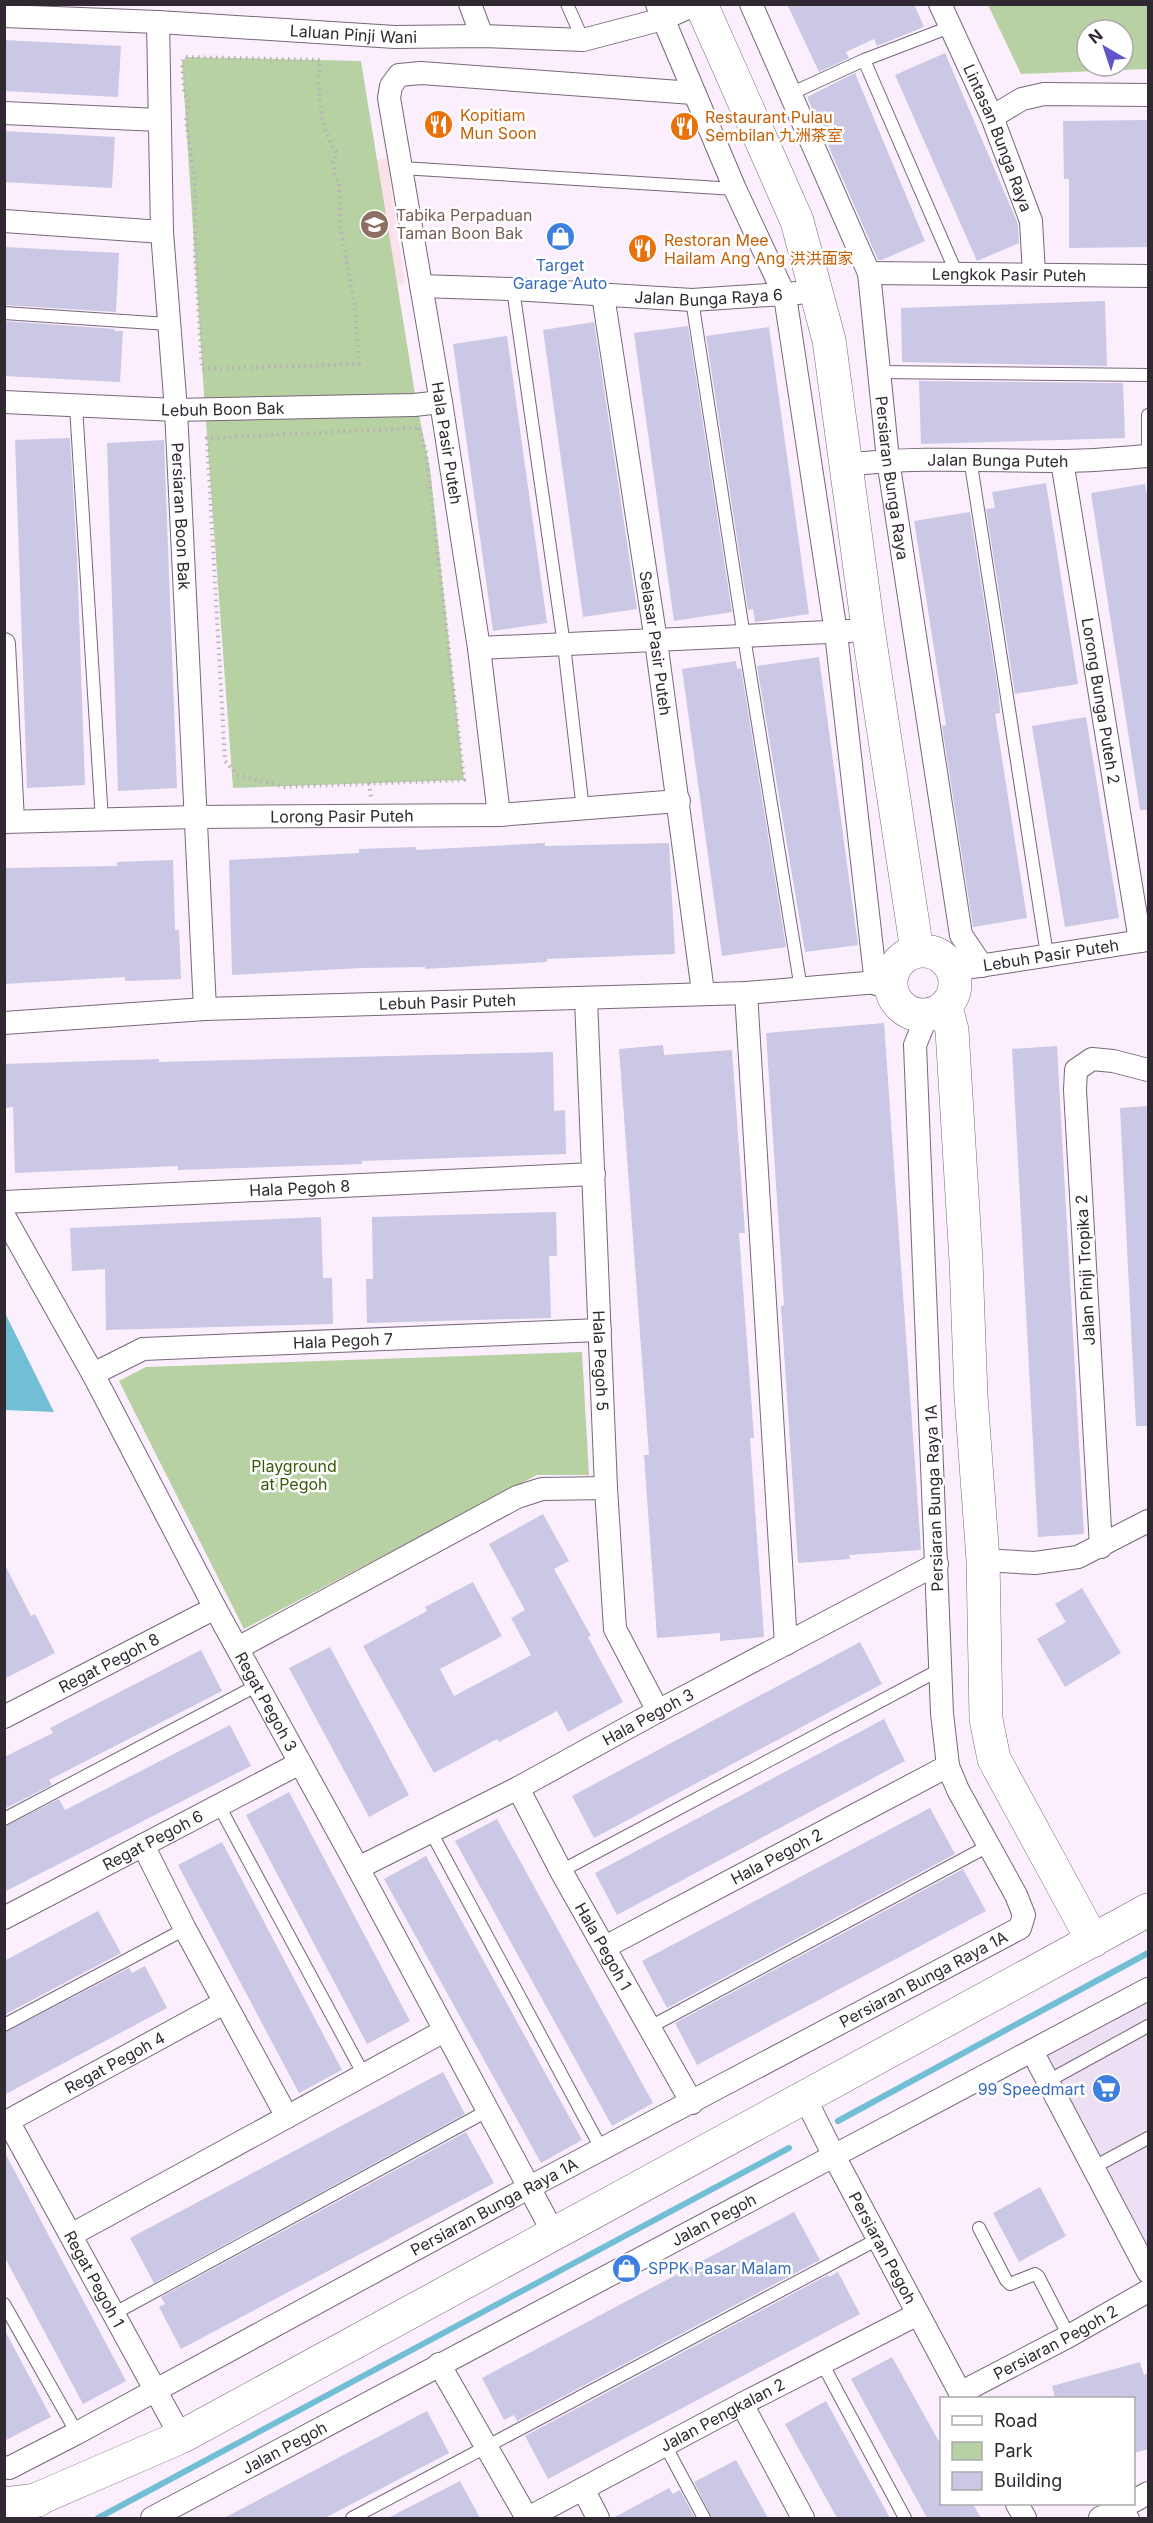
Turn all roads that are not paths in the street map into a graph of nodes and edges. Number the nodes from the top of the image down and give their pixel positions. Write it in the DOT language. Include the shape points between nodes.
graph roads {
  1 [pos="470,4"];
  2 [pos="567,4"];
  3 [pos="696,4"];
  4 [pos="701,4"];
  5 [pos="751,4"];
  6 [pos="940,4"];
  7 [pos="660,12"];
  8 [pos="4,16"];
  9 [pos="158,22"];
  10 [pos="950,27"];
  11 [pos="482,36"];
  12 [pos="395,37"];
  13 [pos="583,40"];
  14 [pos="864,60"];
  15 [pos="399,75"];
  16 [pos="693,93"];
  17 [pos="790,94"];
  18 [pos="1149,95"];
  19 [pos="4,113"];
  20 [pos="992,117"];
  21 [pos="159,120"];
  22 [pos="402,168"];
  23 [pos="735,189"];
  24 [pos="4,221"];
  25 [pos="162,232"];
  26 [pos="956,272"];
  27 [pos="869,273"];
  28 [pos="1034,274"];
  29 [pos="1149,276"];
  30 [pos="421,286"];
  31 [pos="513,289"];
  32 [pos="817,290"];
  33 [pos="603,295"];
  34 [pos="785,296"];
  35 [pos="693,300"];
  36 [pos="4,313"];
  37 [pos="168,324"];
  38 [pos="879,372"];
  39 [pos="1149,375"];
  40 [pos="4,402"];
  41 [pos="441,402"];
  42 [pos="76,406"];
  43 [pos="176,410"];
  44 [pos="1149,415"];
  45 [pos="1149,455"];
  46 [pos="970,458"];
  47 [pos="888,460"];
  48 [pos="1062,461"];
  49 [pos="846,465"];
  50 [pos="868,628"];
  51 [pos="836,633"];
  52 [pos="744,637"];
  53 [pos="657,641"];
  54 [pos="4,644"];
  55 [pos="564,645"];
  56 [pos="480,648"];
  57 [pos="679,801"];
  58 [pos="583,810"];
  59 [pos="499,815"];
  60 [pos="196,817"];
  61 [pos="102,821"];
  62 [pos="9,822"];
  63 [pos="1144,940"];
  64 [pos="917,951"];
  65 [pos="1047,955"];
  66 [pos="968,968"];
  67 [pos="883,982"];
  68 [pos="801,989"];
  69 [pos="703,992"];
  70 [pos="746,993"];
  71 [pos="586,999"];
  72 [pos="205,1010"];
  73 [pos="4,1023"];
  74 [pos="929,1023"];
  75 [pos="1149,1070"];
  76 [pos="594,1174"];
  77 [pos="4,1202"];
  78 [pos="4,1216"];
  79 [pos="600,1330"];
  80 [pos="93,1374"];
  81 [pos="606,1488"];
  82 [pos="1149,1521"];
  83 [pos="1101,1547"];
  84 [pos="983,1560"];
  85 [pos="937,1564"];
  86 [pos="215,1608"];
  87 [pos="786,1644"];
  88 [pos="238,1648"];
  89 [pos="940,1669"];
  90 [pos="258,1685"];
  91 [pos="658,1711"];
  92 [pos="4,1717"];
  93 [pos="300,1763"];
  94 [pos="948,1766"];
  95 [pos="518,1788"];
  96 [pos="218,1804"];
  97 [pos="4,1819"];
  98 [pos="431,1832"];
  99 [pos="143,1845"];
  100 [pos="990,1845"];
  101 [pos="358,1868"];
  102 [pos="561,1871"];
  103 [pos="1069,1895"];
  104 [pos="1140,1915"];
  105 [pos="4,1918"];
  106 [pos="184,1929"];
  107 [pos="1093,1941"];
  108 [pos="605,1947"];
  109 [pos="1042,1968"];
  110 [pos="1149,1989"];
  111 [pos="224,2003"];
  112 [pos="4,2025"];
  113 [pos="1149,2026"];
  114 [pos="650,2027"];
  115 [pos="444,2031"];
  116 [pos="1032,2051"];
  117 [pos="364,2075"];
  118 [pos="1048,2081"];
  119 [pos="804,2096"];
  120 [pos="692,2103"];
  121 [pos="487,2111"];
  122 [pos="287,2117"];
  123 [pos="6,2122"];
  124 [pos="1149,2138"];
  125 [pos="602,2150"];
  126 [pos="835,2158"];
  127 [pos="1094,2167"];
  128 [pos="528,2188"];
  129 [pos="979,2228"];
  130 [pos="554,2234"];
  131 [pos="71,2235"];
  132 [pos="878,2239"];
  133 [pos="1146,2258"];
  134 [pos="1149,2290"];
  135 [pos="4,2304"];
  136 [pos="115,2313"];
  137 [pos="918,2314"];
  138 [pos="1069,2336"];
  139 [pos="822,2363"];
  140 [pos="439,2364"];
  141 [pos="156,2390"];
  142 [pos="962,2396"];
  143 [pos="742,2404"];
  144 [pos="77,2433"];
  145 [pos="181,2437"];
  146 [pos="665,2445"];
  147 [pos="487,2448"];
  148 [pos="4,2467"];
  149 [pos="583,2489"];
  150 [pos="1149,2493"];
  151 [pos="1135,2503"];
  152 [pos="4,2504"];
  153 [pos="1130,2507"];
  154 [pos="4,2513"];
  155 [pos="43,2513"];
  156 [pos="152,2518"];
  157 [pos="352,2518"];
  158 [pos="527,2518"];
  159 [pos="598,2518"];
  160 [pos="704,2518"];
  161 [pos="803,2518"];
  162 [pos="905,2518"];
  163 [pos="1100,2518"];
  1 -- 11 [label="street"];
  2 -- 13 [label="lane"];
  3 -- 7 [label="street, Laluan Pinji Wani"];
  4 -- 32 [label="street" via="797,221"];
  5 -- 17 [label="street, Persiaran Bunga Raya"];
  6 -- 10 [label="street, Lintasan Bunga Raya"];
  7 -- 13 [label="street, Laluan Pinji Wani"];
  7 -- 16 [label="street"];
  8 -- 9 [label="street, Laluan Pinji Wani"];
  9 -- 12 [label="street, Laluan Pinji Wani"];
  9 -- 21 [label="street, Persiaran Boon Bak"];
  10 -- 14 [label="lane"];
  10 -- 20 [label="street, Lintasan Bunga Raya"];
  11 -- 12 [label="street, Laluan Pinji Wani"];
  11 -- 13 [label="street, Laluan Pinji Wani"];
  12 -- 15 [label="street, Hala Pasir Puteh"];
  14 -- 17 [label="lane"];
  14 -- 26 [label="lane"];
  15 -- 16 [label="street"];
  15 -- 22 [label="street, Hala Pasir Puteh" via="391,86 390,98"];
  16 -- 23 [label="street"];
  17 -- 27 [label="street, Persiaran Bunga Raya"];
  18 -- 20 [label="street" via="1044,94 1022,99"];
  19 -- 21 [label="street"];
  20 -- 28 [label="street, Lintasan Bunga Raya" via="1031,221"];
  21 -- 25 [label="street, Persiaran Boon Bak"];
  22 -- 23 [label="lane"];
  22 -- 30 [label="street, Hala Pasir Puteh"];
  23 -- 34 [label="street"];
  24 -- 25 [label="street"];
  25 -- 37 [label="street, Persiaran Boon Bak"];
  26 -- 27 [label="street, Lengkok Pasir Puteh"];
  26 -- 28 [label="street, Lengkok Pasir Puteh"];
  27 -- 38 [label="street, Persiaran Bunga Raya"];
  28 -- 29 [label="street, Lengkok Pasir Puteh"];
  30 -- 31 [label="street, Jalan Bunga Raya 6"];
  30 -- 41 [label="street, Hala Pasir Puteh"];
  31 -- 33 [label="street, Jalan Bunga Raya 6"];
  31 -- 55 [label="lane"];
  32 -- 34 [label="street, Jalan Bunga Raya 6"];
  32 -- 49 [label="street" via="829,340"];
  33 -- 35 [label="street, Jalan Bunga Raya 6"];
  33 -- 53 [label="street, Selasar Pasir Puteh"];
  34 -- 35 [label="street, Jalan Bunga Raya 6"];
  34 -- 51 [label="street"];
  35 -- 52 [label="lane"];
  36 -- 37 [label="lane"];
  37 -- 43 [label="street, Persiaran Boon Bak"];
  38 -- 39 [label="lane"];
  38 -- 47 [label="street, Persiaran Bunga Raya"];
  40 -- 42 [label="street, Lebuh Boon Bak"];
  41 -- 43 [label="street, Lebuh Boon Bak"];
  41 -- 56 [label="street, Hala Pasir Puteh"];
  42 -- 43 [label="street, Lebuh Boon Bak"];
  42 -- 61 [label="lane"];
  43 -- 60 [label="street, Persiaran Boon Bak"];
  44 -- 45 [label="lane"];
  45 -- 48 [label="street, Jalan Bunga Puteh"];
  46 -- 47 [label="street, Jalan Bunga Puteh"];
  46 -- 48 [label="street, Jalan Bunga Puteh"];
  46 -- 65 [label="lane"];
  47 -- 49 [label="street, Jalan Bunga Puteh"];
  47 -- 66 [label="street, Persiaran Bunga Raya"];
  48 -- 63 [label="street, Lorong Bunga Puteh 2"];
  49 -- 50 [label="street"];
  50 -- 51 [label="street"];
  50 -- 64 [label="street"];
  51 -- 52 [label="street"];
  51 -- 67 [label="street"];
  52 -- 53 [label="street"];
  52 -- 68 [label="lane"];
  53 -- 55 [label="street"];
  53 -- 57 [label="street, Selasar Pasir Puteh"];
  54 -- 62 [label="street"];
  55 -- 56 [label="street"];
  55 -- 58 [label="lane"];
  56 -- 59 [label="street, Hala Pasir Puteh"];
  57 -- 58 [label="street, Lorong Pasir Puteh"];
  57 -- 69 [label="street, Selasar Pasir Puteh"];
  58 -- 59 [label="street, Lorong Pasir Puteh"];
  59 -- 60 [label="street, Lorong Pasir Puteh"];
  60 -- 61 [label="street, Lorong Pasir Puteh"];
  60 -- 72 [label="street, Persiaran Boon Bak"];
  61 -- 62 [label="street, Lorong Pasir Puteh"];
  63 -- 65 [label="street, Lebuh Pasir Puteh"];
  64 -- 66 [label="street" via="938,954"];
  64 -- 67 [label="street" via="904,957"];
  65 -- 66 [label="street, Lebuh Pasir Puteh"];
  66 -- 74 [label="street" via="956,983 953,996"];
  67 -- 68 [label="street, Lebuh Pasir Puteh"];
  67 -- 74 [label="street" via="900,1008"];
  68 -- 70 [label="street, Lebuh Pasir Puteh"];
  69 -- 70 [label="street, Lebuh Pasir Puteh"];
  69 -- 71 [label="street, Lebuh Pasir Puteh"];
  70 -- 87 [label="street"];
  71 -- 72 [label="street, Lebuh Pasir Puteh"];
  71 -- 76 [label="street, Hala Pegoh 5"];
  72 -- 73 [label="street, Lebuh Pasir Puteh"];
  74 -- 84 [label="street" via="952,1030"];
  74 -- 85 [label="street, Persiaran Bunga Raya 1A"];
  75 -- 83 [label="street, Jalan Pinji Tropika 2" via="1092,1059 1076,1070"];
  76 -- 77 [label="street, Hala Pegoh 8"];
  76 -- 79 [label="street, Hala Pegoh 5"];
  78 -- 80 [label="street, Regat Pegoh 3"];
  79 -- 80 [label="street, Hala Pegoh 7" via="142,1349"];
  79 -- 81 [label="street, Hala Pegoh 5"];
  80 -- 86 [label="street, Regat Pegoh 3"];
  81 -- 88 [label="street" via="543,1489 517,1497"];
  81 -- 91 [label="street, Hala Pegoh 5" via="615,1629"];
  82 -- 83 [label="street"];
  83 -- 84 [label="street" via="1078,1557 1035,1563"];
  84 -- 103 [label="street" via="986,1719 994,1759"];
  85 -- 87 [label="street, Hala Pegoh 3"];
  85 -- 89 [label="street, Persiaran Bunga Raya 1A"];
  86 -- 88 [label="street, Regat Pegoh 3"];
  86 -- 92 [label="street, Regat Pegoh 8"];
  87 -- 91 [label="street, Hala Pegoh 3"];
  88 -- 90 [label="street, Regat Pegoh 3"];
  89 -- 94 [label="street, Persiaran Bunga Raya 1A"];
  89 -- 102 [label="lane"];
  90 -- 93 [label="street, Regat Pegoh 3"];
  90 -- 97 [label="lane"];
  91 -- 95 [label="street, Hala Pegoh 3"];
  93 -- 96 [label="street, Regat Pegoh 6"];
  93 -- 101 [label="street, Regat Pegoh 3"];
  94 -- 100 [label="street, Persiaran Bunga Raya 1A"];
  94 -- 108 [label="street, Hala Pegoh 2"];
  95 -- 98 [label="street, Hala Pegoh 3"];
  95 -- 102 [label="street, Hala Pegoh 1"];
  96 -- 99 [label="street, Regat Pegoh 6"];
  96 -- 117 [label="lane"];
  98 -- 101 [label="street, Hala Pegoh 3"];
  98 -- 125 [label="lane"];
  99 -- 105 [label="street, Regat Pegoh 6"];
  99 -- 106 [label="street"];
  100 -- 114 [label="lane"];
  100 -- 120 [label="street, Persiaran Bunga Raya 1A" via="1024,1915 1020,1928"];
  101 -- 115 [label="street, Regat Pegoh 3"];
  102 -- 108 [label="street, Hala Pegoh 1"];
  103 -- 104 [label="street" via="1087,1908"];
  103 -- 107 [label="street"];
  103 -- 109 [label="street" via="1062,1938"];
  104 -- 107 [label="street"];
  106 -- 111 [label="street"];
  106 -- 112 [label="lane"];
  107 -- 109 [label="street"];
  108 -- 114 [label="street, Hala Pegoh 1"];
  109 -- 119 [label="street"];
  110 -- 116 [label="street, Jalan Pegoh"];
  111 -- 122 [label="street"];
  111 -- 123 [label="street, Regat Pegoh 4"];
  113 -- 118 [label="lane"];
  114 -- 120 [label="street, Hala Pegoh 1"];
  115 -- 117 [label="street"];
  115 -- 121 [label="street, Regat Pegoh 3"];
  116 -- 118 [label="street"];
  116 -- 126 [label="street, Jalan Pegoh"];
  117 -- 122 [label="street"];
  118 -- 127 [label="street"];
  119 -- 126 [label="street, Persiaran Pegoh"];
  119 -- 130 [label="street"];
  120 -- 125 [label="street, Persiaran Bunga Raya 1A"];
  121 -- 128 [label="street, Regat Pegoh 3"];
  121 -- 136 [label="lane"];
  122 -- 131 [label="street"];
  123 -- 131 [label="street, Regat Pegoh 1"];
  124 -- 127 [label="lane"];
  125 -- 128 [label="street, Persiaran Bunga Raya 1A"];
  126 -- 132 [label="street, Persiaran Pegoh"];
  126 -- 140 [label="street, Jalan Pegoh"];
  127 -- 133 [label="street"];
  128 -- 130 [label="street, Regat Pegoh 3"];
  128 -- 141 [label="street, Persiaran Bunga Raya 1A"];
  129 -- 138 [label="lane" via="1010,2284 1038,2276"];
  130 -- 145 [label="street"];
  131 -- 136 [label="street, Regat Pegoh 1"];
  132 -- 137 [label="street, Persiaran Pegoh"];
  132 -- 147 [label="lane"];
  134 -- 138 [label="street, Persiaran Pegoh 2"];
  135 -- 144 [label="lane"];
  136 -- 141 [label="street, Regat Pegoh 1"];
  137 -- 139 [label="street, Jalan Pengkalan 2"];
  137 -- 142 [label="street, Persiaran Pegoh"];
  138 -- 142 [label="street, Persiaran Pegoh 2"];
  139 -- 143 [label="street, Jalan Pengkalan 2"];
  139 -- 162 [label="lane"];
  140 -- 147 [label="street"];
  140 -- 156 [label="street, Jalan Pegoh"];
  141 -- 144 [label="street, Persiaran Bunga Raya 1A"];
  141 -- 145 [label="street, Regat Pegoh 1"];
  143 -- 146 [label="street, Jalan Pengkalan 2"];
  143 -- 161 [label="street"];
  144 -- 148 [label="street, Persiaran Bunga Raya 1A" via="9,2468"];
  145 -- 155 [label="street" via="166,2457"];
  146 -- 149 [label="street, Jalan Pengkalan 2"];
  146 -- 160 [label="lane"];
  147 -- 157 [label="lane"];
  147 -- 158 [label="street"];
  149 -- 158 [label="street, Jalan Pengkalan 2"];
  149 -- 159 [label="street"];
  150 -- 151 [label="street"];
  152 -- 155 [label="street"];
  153 -- 163 [label="street"];
  154 -- 155 [label="street"];
}
